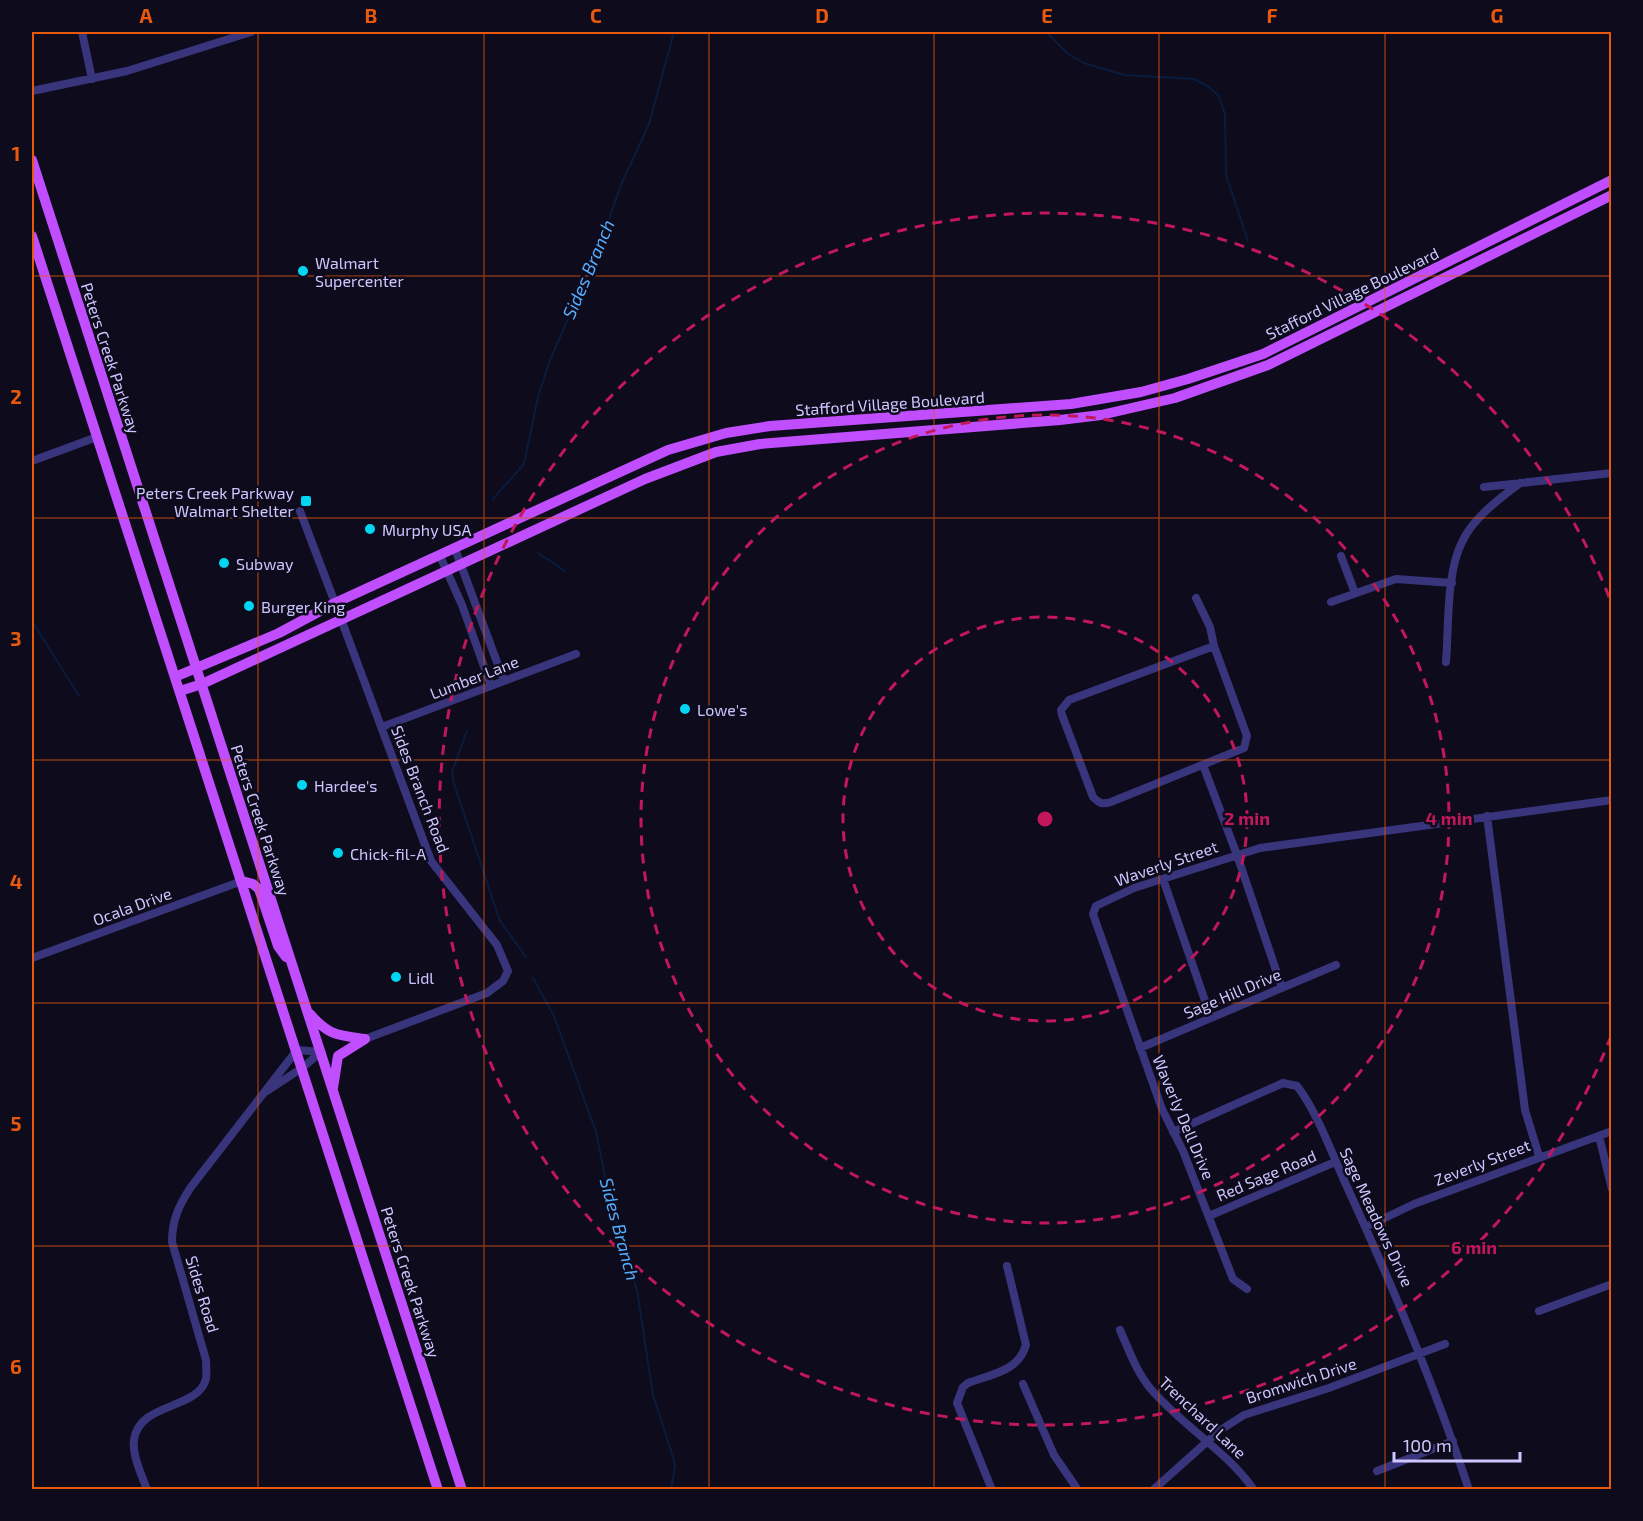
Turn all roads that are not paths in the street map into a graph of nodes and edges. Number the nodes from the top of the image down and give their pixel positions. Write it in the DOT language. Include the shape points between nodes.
graph roads {
  1 [pos="82,32"];
  2 [pos="251,32"];
  3 [pos="240,33"];
  4 [pos="92,79"];
  5 [pos="32,91"];
  6 [pos="32,160"];
  7 [pos="1611,180"];
  8 [pos="1611,195"];
  9 [pos="32,236"];
  10 [pos="97,437"];
  11 [pos="32,461"];
  12 [pos="1611,473"];
  13 [pos="1520,483"];
  14 [pos="1484,487"];
  15 [pos="300,511"];
  16 [pos="455,549"];
  17 [pos="440,555"];
  18 [pos="1341,556"];
  19 [pos="462,564"];
  20 [pos="446,571"];
  21 [pos="1452,583"];
  22 [pos="1354,593"];
  23 [pos="1196,598"];
  24 [pos="1331,602"];
  25 [pos="335,603"];
  26 [pos="341,619"];
  27 [pos="483,623"];
  28 [pos="470,628"];
  29 [pos="1214,645"];
  30 [pos="576,654"];
  31 [pos="1446,662"];
  32 [pos="197,669"];
  33 [pos="175,677"];
  34 [pos="504,681"];
  35 [pos="202,684"];
  36 [pos="491,686"];
  37 [pos="180,691"];
  38 [pos="382,727"];
  39 [pos="1203,765"];
  40 [pos="1611,800"];
  41 [pos="1487,816"];
  42 [pos="1237,855"];
  43 [pos="1163,879"];
  44 [pos="242,881"];
  45 [pos="1093,914"];
  46 [pos="32,958"];
  47 [pos="1336,965"];
  48 [pos="294,970"];
  49 [pos="1282,988"];
  50 [pos="307,1010"];
  51 [pos="1211,1018"];
  52 [pos="365,1039"];
  53 [pos="1140,1048"];
  54 [pos="297,1050"];
  55 [pos="321,1052"];
  56 [pos="303,1068"];
  57 [pos="333,1088"];
  58 [pos="261,1094"];
  59 [pos="1611,1131"];
  60 [pos="1173,1132"];
  61 [pos="1599,1136"];
  62 [pos="1539,1156"];
  63 [pos="1335,1162"];
  64 [pos="1611,1189"];
  65 [pos="1209,1216"];
  66 [pos="1366,1227"];
  67 [pos="1007,1266"];
  68 [pos="1611,1284"];
  69 [pos="1247,1289"];
  70 [pos="1539,1311"];
  71 [pos="1120,1330"];
  72 [pos="1445,1344"];
  73 [pos="1420,1353"];
  74 [pos="1023,1384"];
  75 [pos="1206,1442"];
  76 [pos="1453,1442"];
  77 [pos="1377,1471"];
  78 [pos="147,1490"];
  79 [pos="438,1490"];
  80 [pos="462,1490"];
  81 [pos="992,1490"];
  82 [pos="1078,1490"];
  83 [pos="1153,1490"];
  84 [pos="1254,1490"];
  85 [pos="1469,1490"];
  1 -- 4 [label="street"];
  2 -- 3 [label="street"];
  3 -- 4 [label="street" via="171,59"];
  4 -- 5 [label="street"];
  6 -- 32 [label="main road, Peters Creek Parkway"];
  7 -- 16 [label="main road, Stafford Village Boulevard" via="1263,354 1188,379 1071,404 770,426 717,435 668,450"];
  8 -- 19 [label="main road, Stafford Village Boulevard" via="1305,348 1220,384 1175,398 1070,419 760,444 716,452 645,478"];
  9 -- 10 [label="main road"];
  10 -- 11 [label="street"];
  10 -- 33 [label="main road"];
  12 -- 13 [label="street"];
  13 -- 14 [label="street"];
  13 -- 21 [label="street" via="1486,512 1465,537 1454,562"];
  15 -- 25 [label="street"];
  16 -- 17 [label="main road, Stafford Village Boulevard"];
  16 -- 19 [label="street"];
  17 -- 20 [label="street"];
  17 -- 25 [label="main road, Stafford Village Boulevard"];
  18 -- 22 [label="street"];
  19 -- 20 [label="main road, Stafford Village Boulevard"];
  19 -- 27 [label="street"];
  20 -- 26 [label="main road, Stafford Village Boulevard"];
  20 -- 28 [label="street"];
  21 -- 22 [label="street" via="1395,579"];
  21 -- 31 [label="street"];
  22 -- 24 [label="street"];
  23 -- 29 [label="street"];
  25 -- 32 [label="main road, Stafford Village Boulevard"];
  26 -- 35 [label="main road, Stafford Village Boulevard"];
  26 -- 38 [label="street, Sides Branch Road"];
  27 -- 28 [label="street"];
  27 -- 34 [label="street"];
  28 -- 36 [label="street"];
  29 -- 39 [label="street" via="1247,736 1244,748"];
  29 -- 39 [label="street" via="1069,700 1061,710 1098,802 1111,802"];
  30 -- 34 [label="street, Lumber Lane"];
  32 -- 33 [label="main road, Stafford Village Boulevard"];
  32 -- 35 [label="main road, Peters Creek Parkway"];
  33 -- 37 [label="main road"];
  34 -- 36 [label="street, Lumber Lane"];
  35 -- 37 [label="main road, Stafford Village Boulevard"];
  35 -- 48 [label="main road, Peters Creek Parkway"];
  36 -- 38 [label="street, Lumber Lane"];
  37 -- 44 [label="main road"];
  38 -- 52 [label="street, Sides Branch Road" via="431,861 497,945 508,972 487,993"];
  39 -- 42 [label="street"];
  40 -- 41 [label="street, Waverly Street"];
  41 -- 42 [label="street, Waverly Street" via="1298,841"];
  41 -- 62 [label="street" via="1525,1110"];
  42 -- 43 [label="street, Waverly Street"];
  42 -- 49 [label="street"];
  43 -- 45 [label="street, Waverly Street" via="1107,899 1096,906"];
  43 -- 51 [label="street"];
  44 -- 46 [label="street, Ocala Drive"];
  44 -- 48 [label="main road" via="259,889 278,946"];
  44 -- 54 [label="main road"];
  45 -- 53 [label="street, Waverly Dell Drive"];
  47 -- 49 [label="street, Sage Hill Drive"];
  48 -- 50 [label="main road, Peters Creek Parkway"];
  49 -- 51 [label="street, Sage Hill Drive"];
  50 -- 52 [label="main road" via="326,1030 340,1037"];
  50 -- 55 [label="main road, Peters Creek Parkway"];
  51 -- 53 [label="street, Sage Hill Drive"];
  52 -- 57 [label="main road" via="338,1056"];
  53 -- 60 [label="street, Waverly Dell Drive"];
  54 -- 55 [label="street"];
  54 -- 56 [label="main road"];
  54 -- 58 [label="street, Sides Road"];
  55 -- 56 [label="street, Sides Road"];
  55 -- 57 [label="main road, Peters Creek Parkway"];
  56 -- 58 [label="street, Sides Road"];
  56 -- 79 [label="main road"];
  57 -- 80 [label="main road, Peters Creek Parkway"];
  58 -- 78 [label="street, Sides Road" via="191,1187 173,1223 172,1242 206,1360 206,1379 199,1390 153,1413 141,1424 134,1438 135,1454"];
  59 -- 61 [label="street, Zeverly Street"];
  60 -- 63 [label="street, Sage Meadows Drive" via="1283,1083 1292,1083 1302,1092"];
  60 -- 65 [label="street, Waverly Dell Drive"];
  61 -- 62 [label="street, Zeverly Street"];
  61 -- 64 [label="street"];
  62 -- 66 [label="street, Zeverly Street" via="1413,1204"];
  63 -- 65 [label="street, Red Sage Road"];
  63 -- 66 [label="street, Sage Meadows Drive"];
  65 -- 69 [label="street, Waverly Dell Drive" via="1233,1279"];
  66 -- 73 [label="street, Sage Meadows Drive"];
  67 -- 81 [label="street" via="1026,1345 1023,1354 1010,1368 968,1383 957,1403"];
  68 -- 70 [label="street"];
  71 -- 75 [label="street, Trenchard Lane" via="1148,1385"];
  72 -- 73 [label="street, Bromwich Drive"];
  73 -- 75 [label="street, Bromwich Drive" via="1244,1415"];
  73 -- 76 [label="street, Sage Meadows Drive"];
  74 -- 82 [label="street" via="1054,1455"];
  75 -- 83 [label="street, Bromwich Drive"];
  75 -- 84 [label="street, Trenchard Lane"];
  76 -- 77 [label="street"];
  76 -- 85 [label="street, Sage Meadows Drive"];
}
